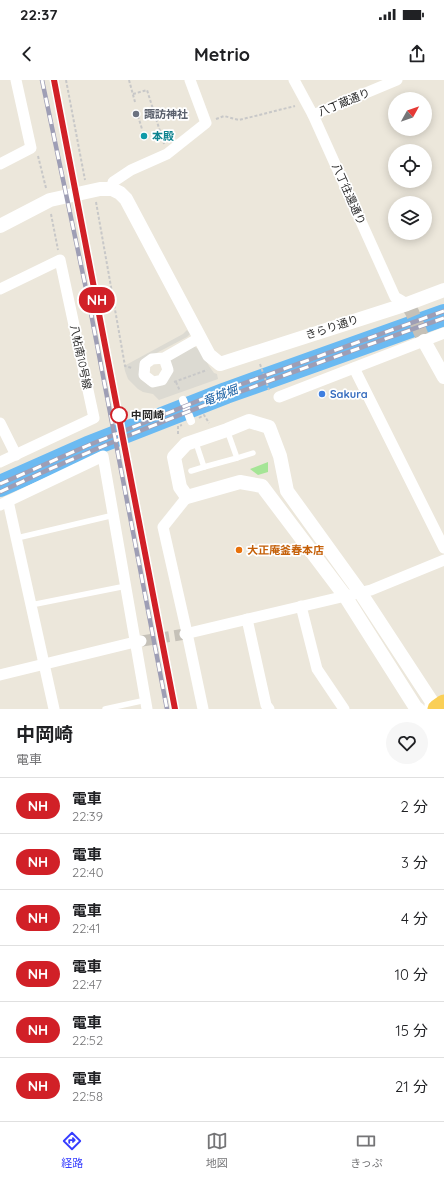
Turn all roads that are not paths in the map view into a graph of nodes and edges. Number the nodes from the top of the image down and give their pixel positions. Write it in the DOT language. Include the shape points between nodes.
graph roads {
  1 [pos="16,80"];
  2 [pos="190,80"];
  3 [pos="294,80"];
  4 [pos="397,80"];
  5 [pos="313,115"];
  6 [pos="0,164"];
  7 [pos="112,189"];
  8 [pos="0,226"];
  9 [pos="0,289"];
  10 [pos="444,290"];
  11 [pos="407,304"];
  12 [pos="444,333"];
  13 [pos="199,338"];
  14 [pos="424,341"];
  15 [pos="164,358"];
  16 [pos="354,368"];
  17 [pos="444,377"];
  18 [pos="275,396"];
  19 [pos="182,398"];
  20 [pos="192,421"];
  21 [pos="0,423"];
  22 [pos="227,430"];
  23 [pos="195,440"];
  24 [pos="253,453"];
  25 [pos="16,455"];
  26 [pos="237,458"];
  27 [pos="0,462"];
  28 [pos="204,467"];
  29 [pos="191,471"];
  30 [pos="187,497"];
  31 [pos="4,503"];
  32 [pos="114,515"];
  33 [pos="17,538"];
  34 [pos="444,548"];
  35 [pos="444,560"];
  36 [pos="126,586"];
  37 [pos="360,592"];
  38 [pos="344,596"];
  39 [pos="31,605"];
  40 [pos="302,606"];
  41 [pos="247,619"];
  42 [pos="186,633"];
  43 [pos="139,642"];
  44 [pos="45,664"];
  45 [pos="0,675"];
  46 [pos="444,704"];
  47 [pos="146,705"];
  48 [pos="54,709"];
  49 [pos="105,709"];
  50 [pos="203,709"];
  51 [pos="269,709"];
  52 [pos="344,709"];
  53 [pos="418,709"];
  54 [pos="431,709"];
  55 [pos="437,709"];
  1 -- 6 [label="street" via="31,148"];
  2 -- 7 [label="street" via="206,123 167,154 131,170 112,182"];
  3 -- 5 [label="street, 八丁往還通り"];
  4 -- 5 [label="street, 八丁蔵通り"];
  5 -- 11 [label="street, 八丁往還通り" via="395,297"];
  7 -- 8 [label="street" via="100,189 50,200"];
  7 -- 13 [label="street" via="126,199"];
  9 -- 25 [label="street, 八帖南10号線" via="60,260 94,418"];
  10 -- 11 [label="street, きらり通り"];
  11 -- 13 [label="street, きらり通り" via="214,367"];
  12 -- 14 [label="street"];
  13 -- 15 [label="street"];
  14 -- 16 [label="street"];
  14 -- 17 [label="street"];
  16 -- 18 [label="street"];
  16 -- 34 [label="street"];
  19 -- 20 [label="street"];
  21 -- 25 [label="street"];
  22 -- 23 [label="street"];
  22 -- 26 [label="lane"];
  22 -- 37 [label="street" via="250,421 269,427 280,456 287,491"];
  23 -- 28 [label="lane"];
  23 -- 30 [label="street" via="186,444 174,457 180,487"];
  24 -- 26 [label="lane"];
  25 -- 27 [label="street, 八帖南10号線"];
  26 -- 28 [label="lane"];
  28 -- 29 [label="lane"];
  30 -- 38 [label="street" via="240,482 262,486"];
  30 -- 42 [label="street" via="163,527"];
  31 -- 32 [label="street" via="104,456"];
  31 -- 33 [label="street"];
  32 -- 33 [label="lane"];
  32 -- 36 [label="street"];
  33 -- 39 [label="street"];
  35 -- 37 [label="street" via="371,590"];
  36 -- 39 [label="lane"];
  36 -- 43 [label="street"];
  37 -- 38 [label="street"];
  37 -- 54 [label="street" via="432,702"];
  38 -- 40 [label="street"];
  38 -- 53 [label="street"];
  39 -- 44 [label="street"];
  40 -- 41 [label="street"];
  40 -- 52 [label="street" via="317,669"];
  41 -- 42 [label="street"];
  41 -- 51 [label="street"];
  42 -- 50 [label="street"];
  43 -- 44 [label="street"];
  43 -- 47 [label="street"];
  44 -- 45 [label="street"];
  44 -- 48 [label="street"];
  46 -- 55 [label="highway"];
  47 -- 49 [label="lane"];
}
